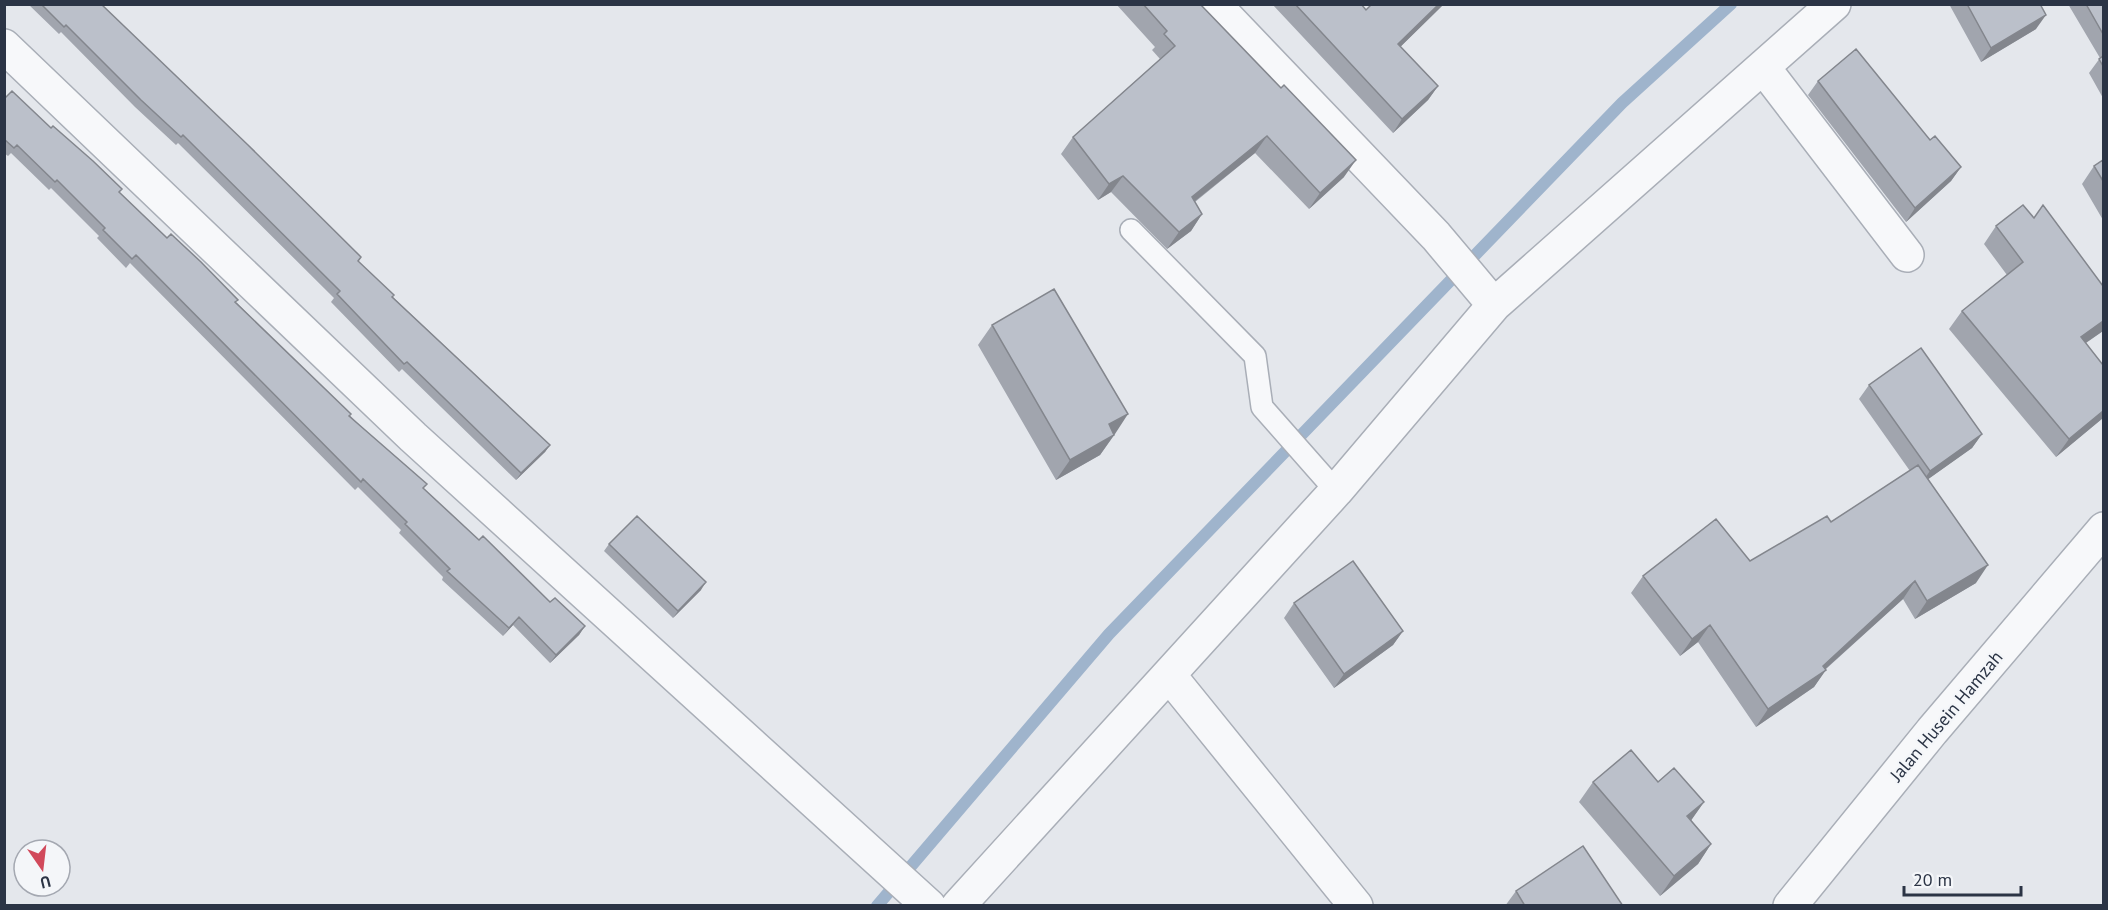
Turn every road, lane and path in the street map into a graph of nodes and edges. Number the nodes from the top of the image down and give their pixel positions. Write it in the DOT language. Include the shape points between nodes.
graph roads {
  1 [pos="1214,4"];
  2 [pos="1834,4"];
  3 [pos="4,46"];
  4 [pos="1763,67"];
  5 [pos="1131,230"];
  6 [pos="1907,255"];
  7 [pos="1493,304"];
  8 [pos="1329,484"];
  9 [pos="2103,529"];
  10 [pos="1169,675"];
  11 [pos="929,906"];
  12 [pos="958,906"];
  13 [pos="1356,906"];
  14 [pos="1790,906"];
  1 -- 7 [label="street" via="1436,236"];
  2 -- 4 [label="street"];
  3 -- 11 [label="street" via="413,437"];
  4 -- 6 [label="street"];
  4 -- 7 [label="street"];
  5 -- 8 [label="lane" via="1255,356 1262,407"];
  7 -- 8 [label="street"];
  8 -- 10 [label="street"];
  9 -- 14 [label="street, Jalan Husein Hamzah"];
  10 -- 12 [label="street"];
  10 -- 13 [label="street"];
}
